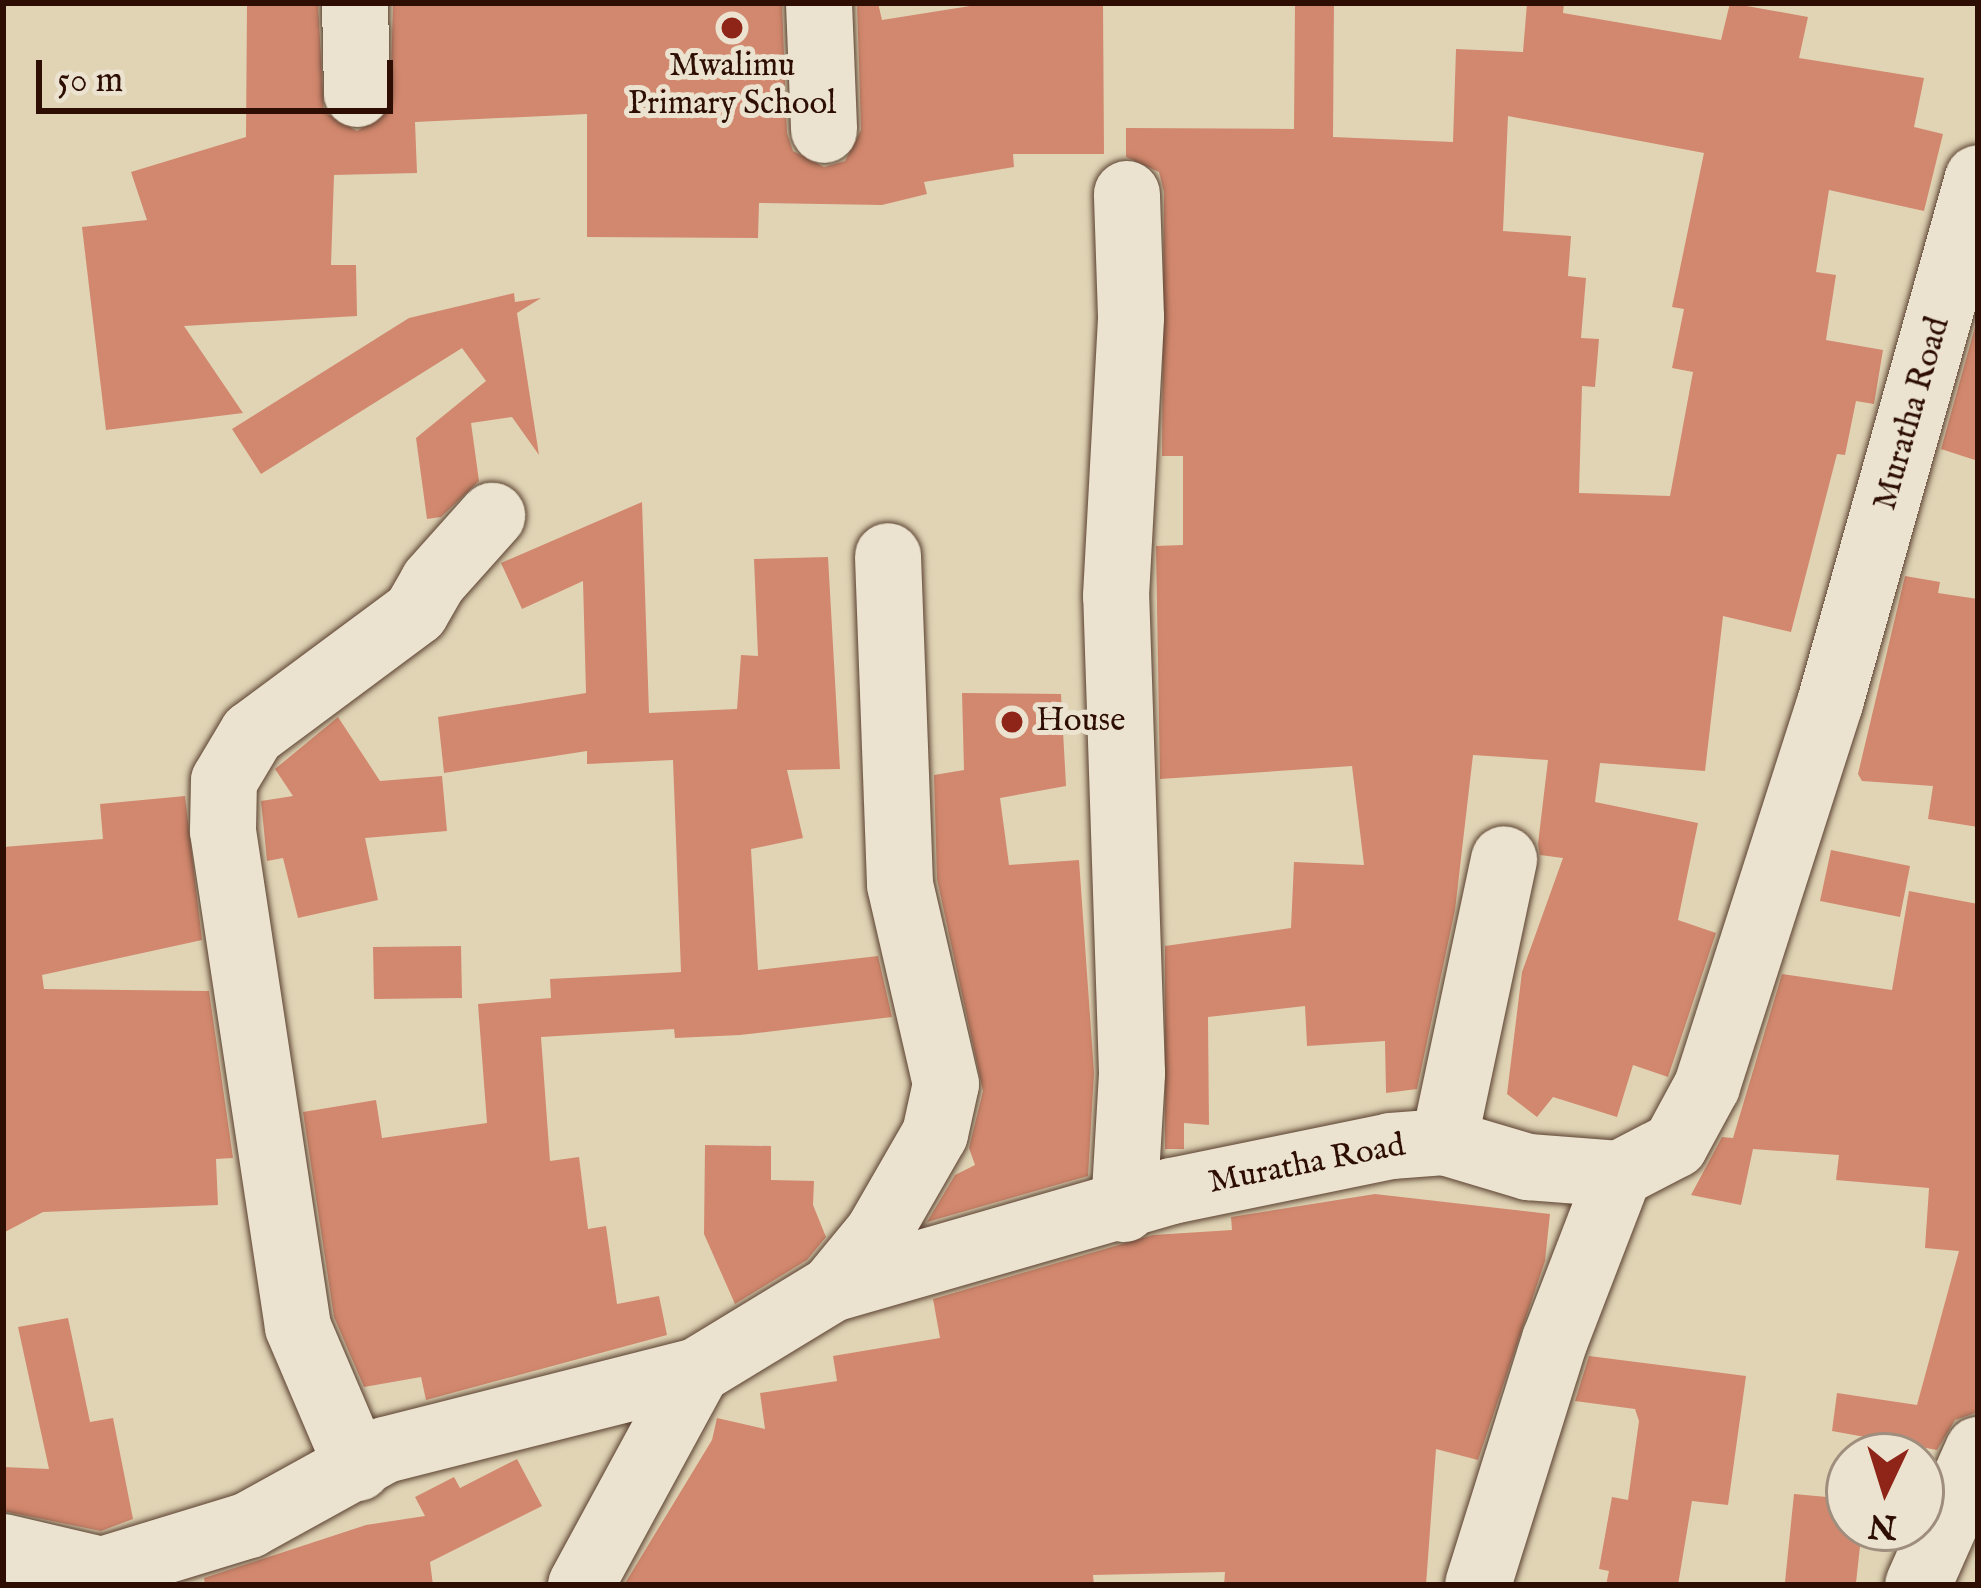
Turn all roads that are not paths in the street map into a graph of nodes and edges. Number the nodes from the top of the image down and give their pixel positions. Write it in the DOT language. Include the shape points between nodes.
graph roads {
  1 [pos="356,3"];
  2 [pos="819,3"];
  3 [pos="357,94"];
  4 [pos="824,130"];
  5 [pos="1978,178"];
  6 [pos="1127,194"];
  7 [pos="492,516"];
  8 [pos="888,556"];
  9 [pos="1504,859"];
  10 [pos="1444,1142"];
  11 [pos="1619,1174"];
  12 [pos="1124,1209"];
  13 [pos="832,1289"];
  14 [pos="697,1371"];
  15 [pos="1978,1450"];
  16 [pos="358,1468"];
  17 [pos="3,1546"];
  18 [pos="91,1577"];
  19 [pos="580,1585"];
  20 [pos="1478,1585"];
  21 [pos="1918,1585"];
  1 -- 3 [label="street"];
  2 -- 4 [label="street"];
  5 -- 11 [label="street, Muratha Road" via="1830,703 1706,1085 1675,1145"];
  6 -- 12 [label="street" via="1131,316 1116,596 1132,1073"];
  7 -- 16 [label="street" via="416,612 252,734 224,781 223,832 298,1327"];
  8 -- 13 [label="street" via="900,884 946,1084 935,1134 878,1233"];
  9 -- 10 [label="street"];
  10 -- 11 [label="street, Muratha Road" via="1528,1167"];
  10 -- 12 [label="street, Muratha Road" via="1242,1175"];
  11 -- 20 [label="street" via="1555,1340"];
  12 -- 13 [label="street, Muratha Road"];
  13 -- 14 [label="street, Muratha Road"];
  14 -- 16 [label="street" via="385,1450"];
  14 -- 19 [label="street"];
  15 -- 21 [label="street"];
  16 -- 18 [label="street" via="249,1525"];
  17 -- 18 [label="street"];
}
